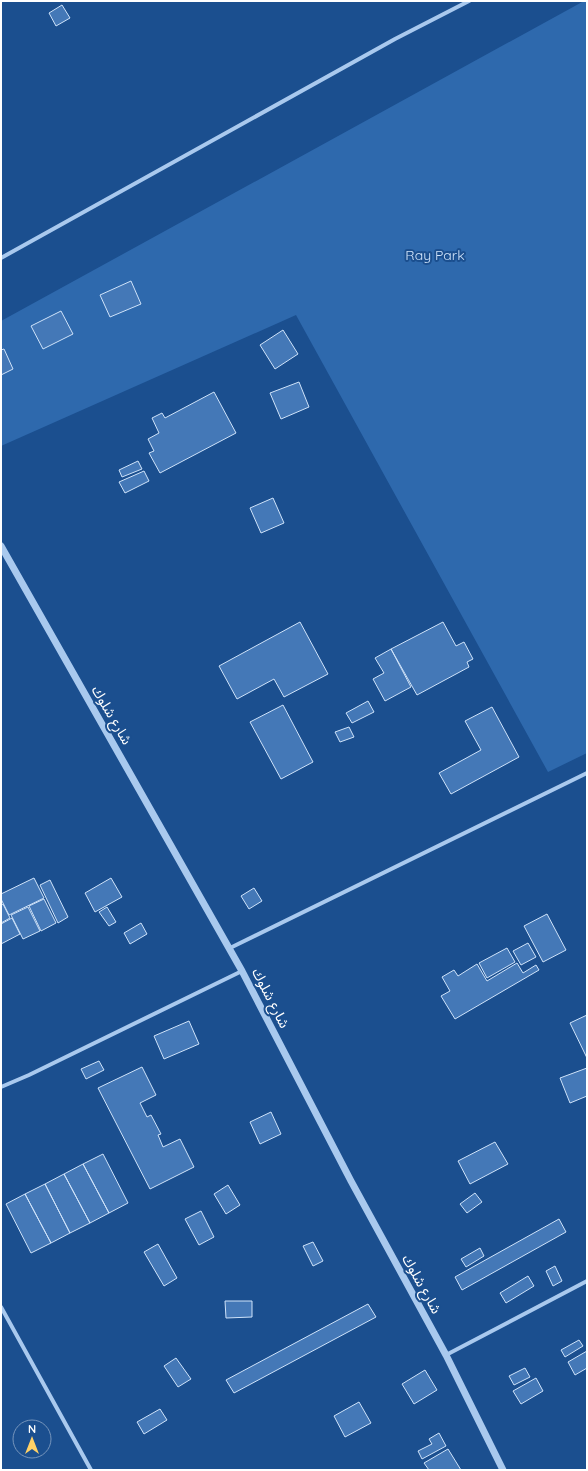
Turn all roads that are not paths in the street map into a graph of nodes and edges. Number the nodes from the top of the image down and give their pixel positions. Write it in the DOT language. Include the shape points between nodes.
graph roads {
  1 [pos="468,1"];
  2 [pos="1,258"];
  3 [pos="1,546"];
  4 [pos="587,773"];
  5 [pos="230,948"];
  6 [pos="242,971"];
  7 [pos="1,1087"];
  8 [pos="587,1282"];
  9 [pos="1,1307"];
  10 [pos="446,1355"];
  11 [pos="91,1470"];
  12 [pos="503,1470"];
  1 -- 2 [label="street"];
  3 -- 5 [label="street, شارع شلوك"];
  4 -- 5 [label="street"];
  5 -- 6 [label="street, شارع شلوك"];
  6 -- 7 [label="street"];
  6 -- 10 [label="street, شارع شلوك" via="351,1181"];
  8 -- 10 [label="street"];
  9 -- 11 [label="street"];
  10 -- 12 [label="street, شارع شلوك"];
}
